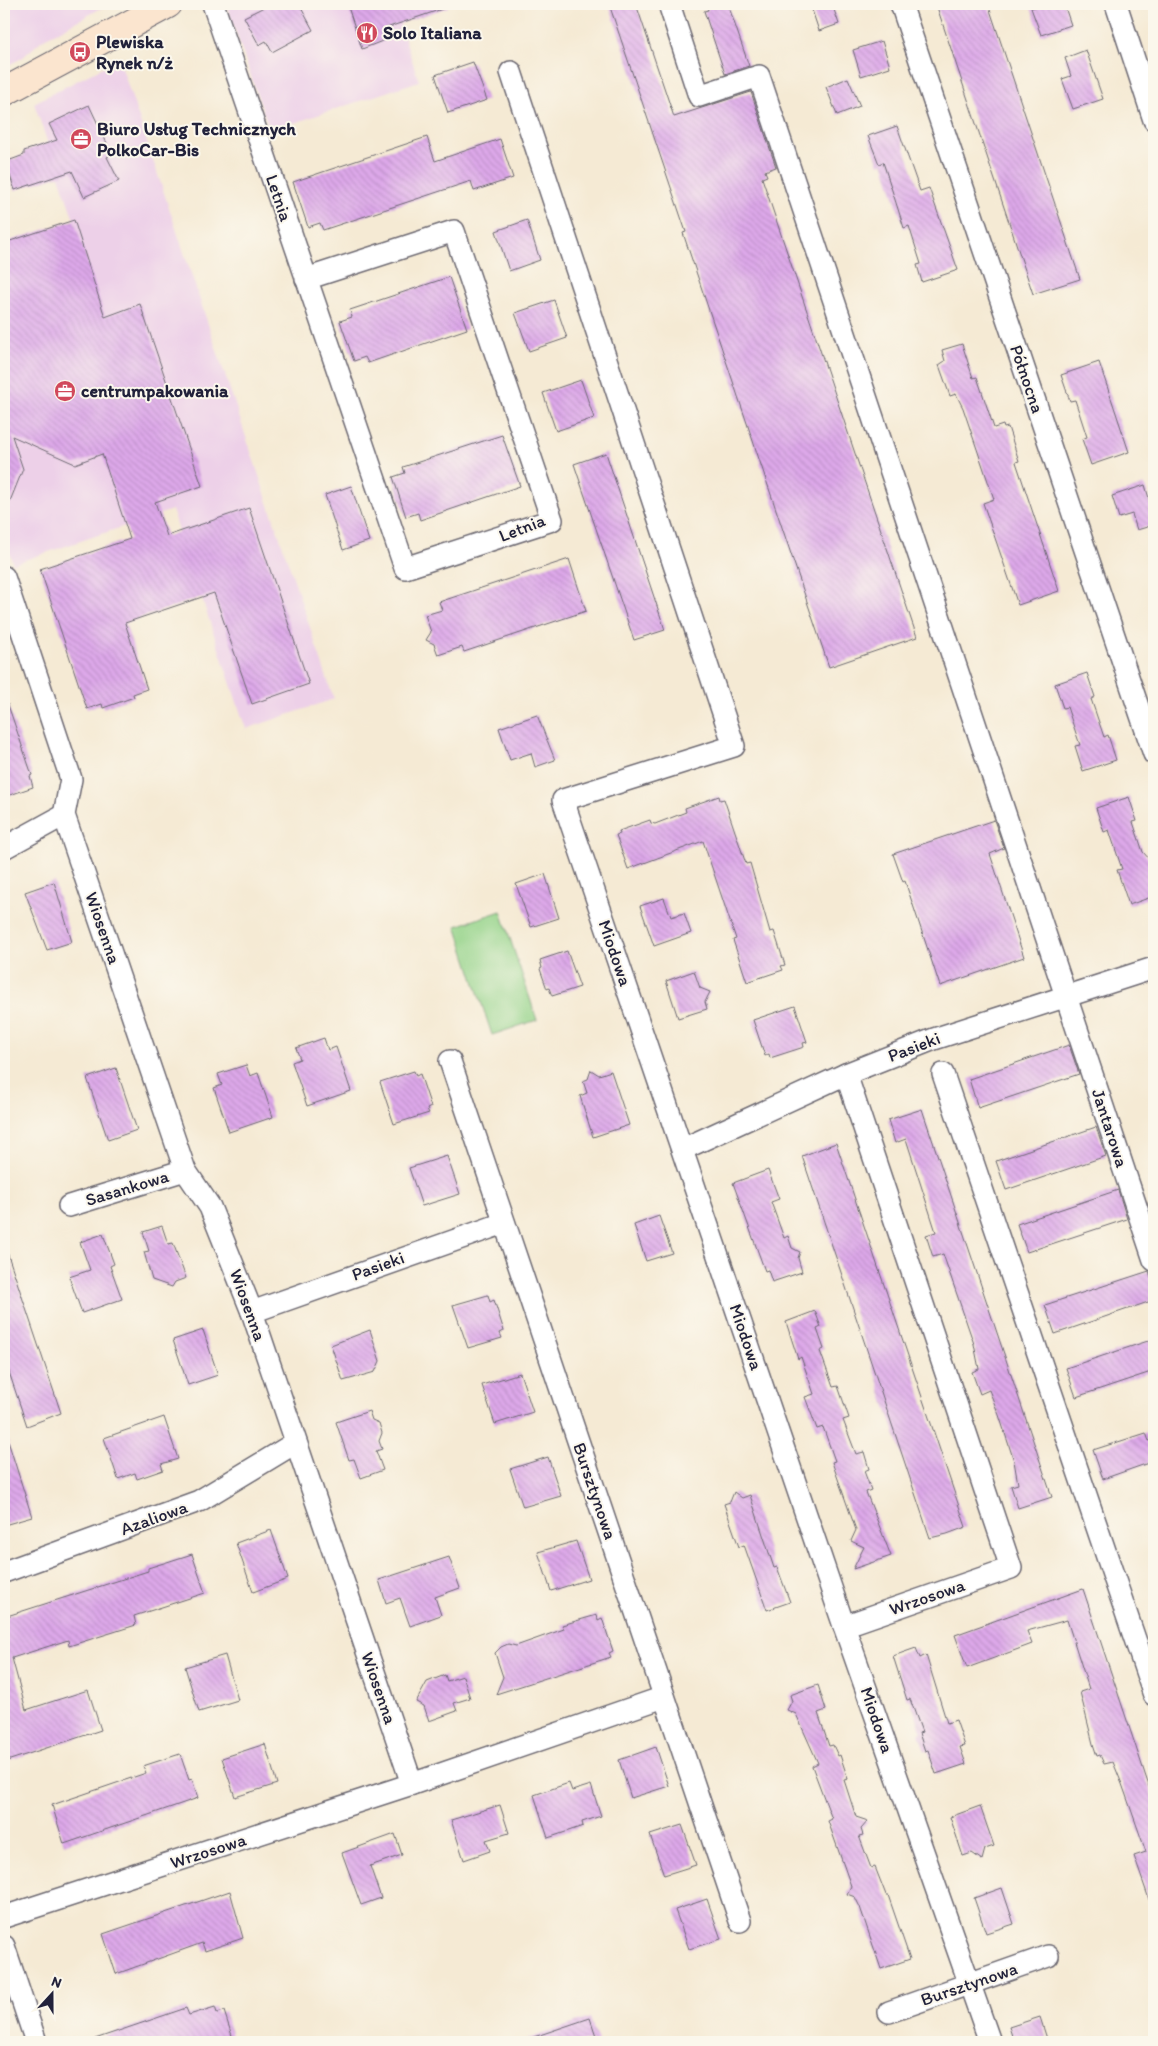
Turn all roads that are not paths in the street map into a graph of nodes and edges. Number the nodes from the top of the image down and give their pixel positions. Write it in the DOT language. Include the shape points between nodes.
graph roads {
  1 [pos="168,4"];
  2 [pos="212,4"];
  3 [pos="668,4"];
  4 [pos="901,4"];
  5 [pos="1116,4"];
  6 [pos="510,72"];
  7 [pos="4,92"];
  8 [pos="1154,120"];
  9 [pos="306,279"];
  10 [pos="4,577"];
  11 [pos="1154,754"];
  12 [pos="64,815"];
  13 [pos="4,848"];
  14 [pos="1154,968"];
  15 [pos="1066,996"];
  16 [pos="450,1061"];
  17 [pos="846,1074"];
  18 [pos="943,1074"];
  19 [pos="683,1149"];
  20 [pos="185,1170"];
  21 [pos="69,1206"];
  22 [pos="504,1223"];
  23 [pos="1154,1260"];
  24 [pos="252,1312"];
  25 [pos="295,1443"];
  26 [pos="4,1572"];
  27 [pos="844,1626"];
  28 [pos="1154,1695"];
  29 [pos="664,1697"];
  30 [pos="412,1784"];
  31 [pos="4,1917"];
  32 [pos="740,1921"];
  33 [pos="4,1946"];
  34 [pos="1048,1956"];
  35 [pos="970,1984"];
  36 [pos="889,2012"];
  37 [pos="36,2042"];
  38 [pos="990,2042"];
  1 -- 7 [label="street"];
  2 -- 9 [label="street, Letnia"];
  3 -- 15 [label="street, Jantarowa" via="699,96 759,76"];
  4 -- 11 [label="street, Północna"];
  5 -- 8 [label="street"];
  6 -- 19 [label="street, Miodowa" via="734,746 563,800"];
  9 -- 9 [label="street, Letnia" via="454,231 552,520 405,568"];
  10 -- 12 [label="street" via="71,780"];
  12 -- 13 [label="street"];
  12 -- 20 [label="street, Wiosenna"];
  14 -- 15 [label="street, Pasieki"];
  15 -- 17 [label="street, Pasieki" via="948,1034"];
  15 -- 23 [label="street, Jantarowa"];
  16 -- 22 [label="street, Bursztynowa"];
  17 -- 19 [label="street, Pasieki"];
  17 -- 27 [label="street, Wrzosowa" via="1011,1568"];
  18 -- 28 [label="street"];
  19 -- 27 [label="street, Miodowa"];
  20 -- 21 [label="street, Sasankowa"];
  20 -- 24 [label="street, Wiosenna" via="210,1206"];
  22 -- 24 [label="street, Pasieki"];
  22 -- 29 [label="street, Bursztynowa"];
  24 -- 25 [label="street, Wiosenna"];
  25 -- 26 [label="street, Azaliowa" via="199,1502"];
  25 -- 30 [label="street, Wiosenna"];
  27 -- 35 [label="street, Miodowa"];
  29 -- 30 [label="street"];
  29 -- 32 [label="street, Bursztynowa"];
  30 -- 31 [label="street, Wrzosowa"];
  33 -- 37 [label="street"];
  34 -- 35 [label="street, Bursztynowa"];
  35 -- 36 [label="street, Bursztynowa"];
  35 -- 38 [label="street, Miodowa"];
}
